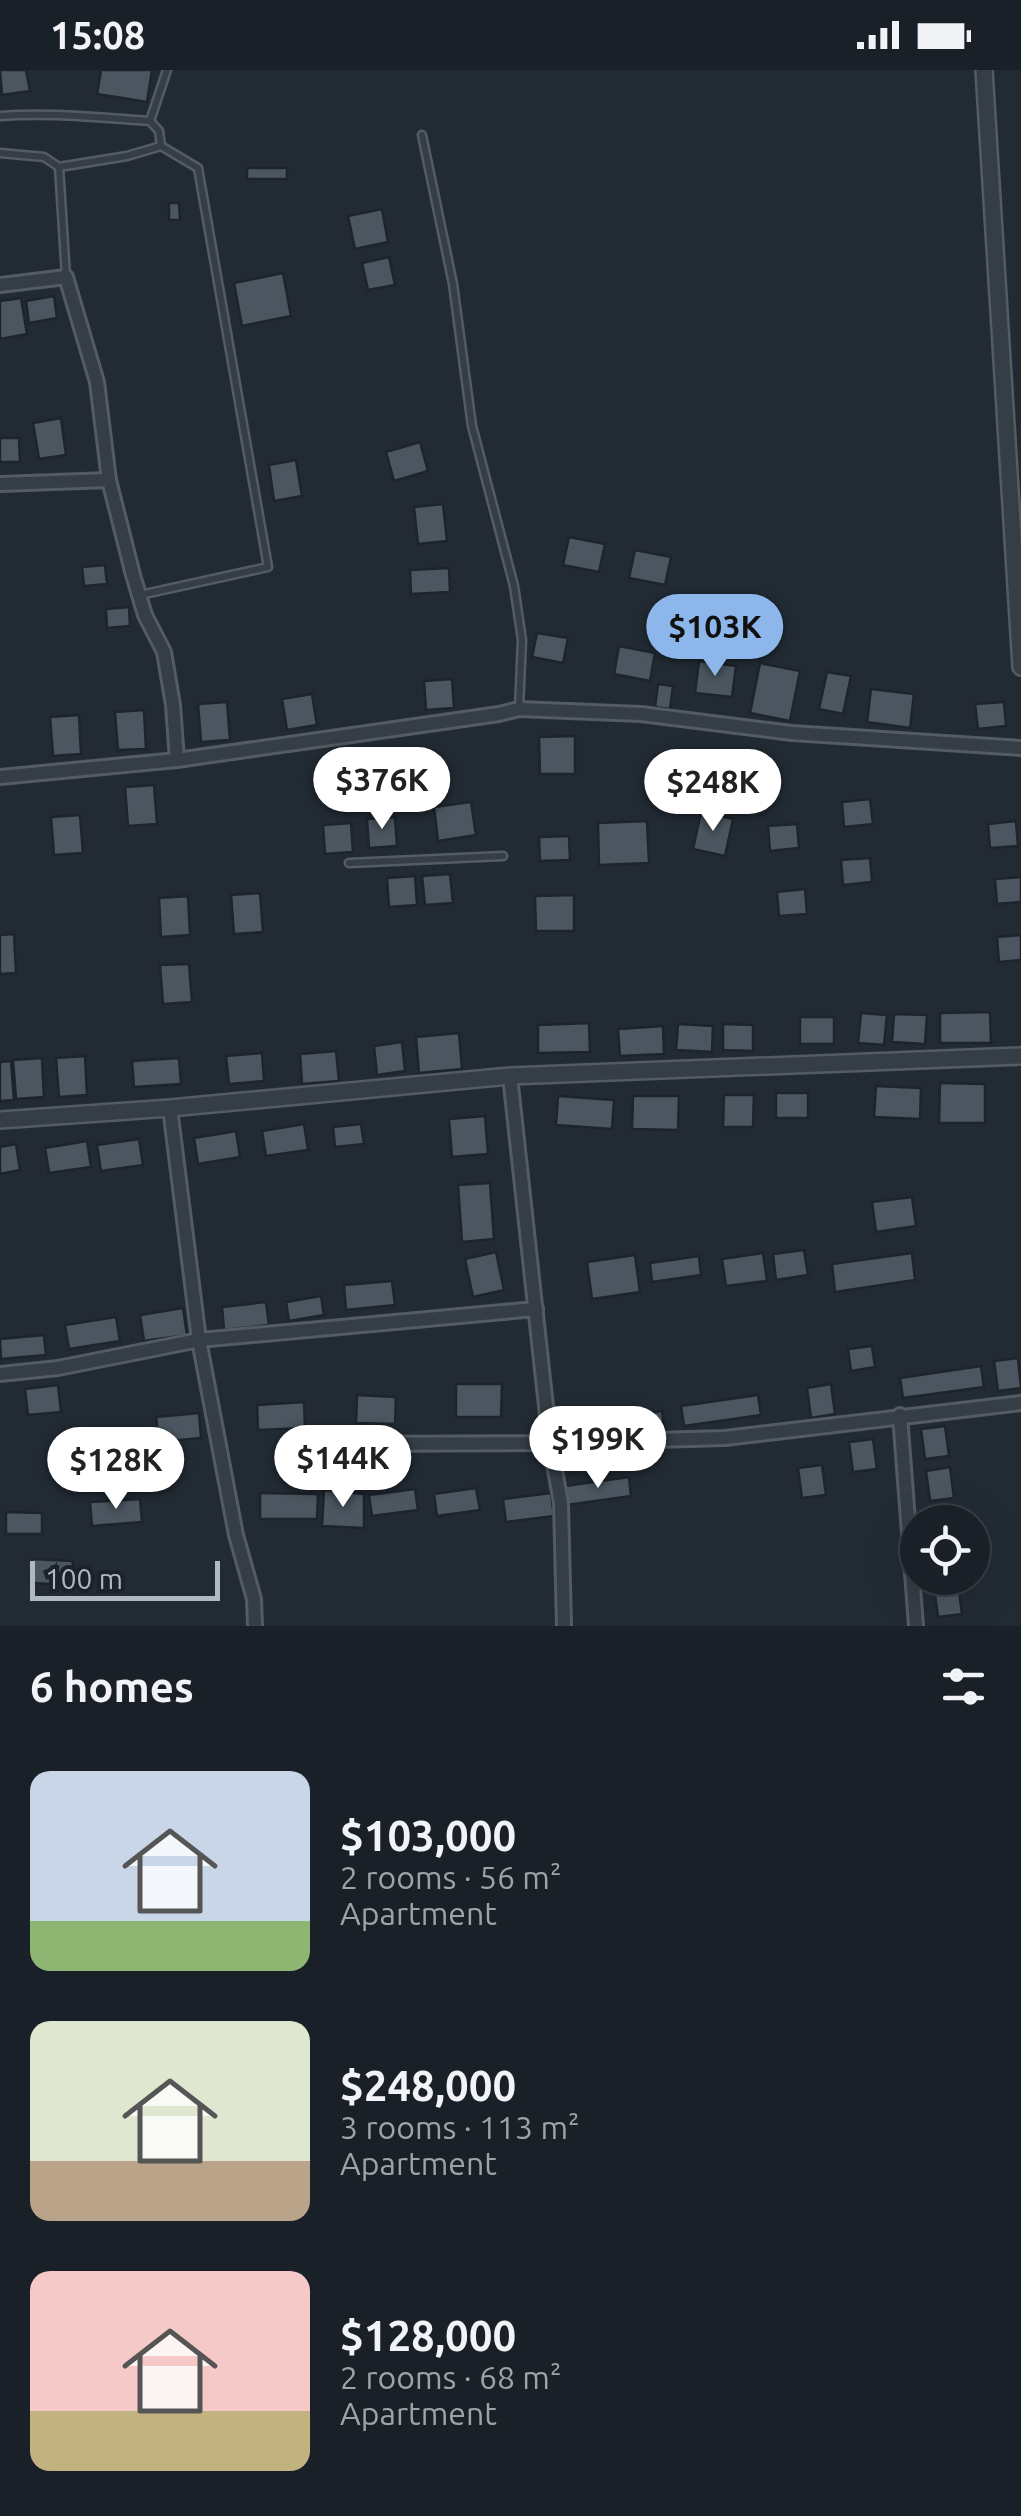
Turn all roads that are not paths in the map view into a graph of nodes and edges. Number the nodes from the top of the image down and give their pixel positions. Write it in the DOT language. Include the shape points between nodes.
graph roads {
  1 [pos="167,70"];
  2 [pos="984,70"];
  3 [pos="0,116"];
  4 [pos="150,121"];
  5 [pos="422,135"];
  6 [pos="161,146"];
  7 [pos="0,153"];
  8 [pos="60,167"];
  9 [pos="66,276"];
  10 [pos="0,285"];
  11 [pos="110,480"];
  12 [pos="0,484"];
  13 [pos="1018,594"];
  14 [pos="139,595"];
  15 [pos="1021,667"];
  16 [pos="519,709"];
  17 [pos="1021,748"];
  18 [pos="177,760"];
  19 [pos="0,776"];
  20 [pos="503,856"];
  21 [pos="349,863"];
  22 [pos="1021,1056"];
  23 [pos="510,1076"];
  24 [pos="170,1108"];
  25 [pos="0,1120"];
  26 [pos="536,1310"];
  27 [pos="199,1340"];
  28 [pos="0,1374"];
  29 [pos="1021,1403"];
  30 [pos="900,1416"];
  31 [pos="342,1444"];
  32 [pos="550,1444"];
  33 [pos="255,1626"];
  34 [pos="564,1626"];
  35 [pos="916,1626"];
  1 -- 4 [label="lane"];
  2 -- 13 [label="street"];
  3 -- 4 [label="lane"];
  4 -- 6 [label="lane"];
  5 -- 16 [label="lane" via="454,284 472,426 514,586 522,640"];
  6 -- 8 [label="lane"];
  6 -- 14 [label="lane" via="198,168 268,567"];
  7 -- 8 [label="lane" via="44,157"];
  8 -- 9 [label="lane"];
  9 -- 10 [label="street"];
  9 -- 11 [label="street" via="97,382"];
  11 -- 12 [label="street"];
  11 -- 14 [label="street"];
  13 -- 15 [label="street"];
  14 -- 18 [label="street" via="164,652"];
  16 -- 17 [label="street"];
  16 -- 18 [label="street"];
  18 -- 19 [label="street"];
  20 -- 21 [label="lane"];
  22 -- 23 [label="street"];
  23 -- 24 [label="street"];
  23 -- 26 [label="street"];
  24 -- 25 [label="street"];
  24 -- 27 [label="street"];
  26 -- 27 [label="street"];
  26 -- 32 [label="street"];
  27 -- 28 [label="street"];
  27 -- 33 [label="street"];
  29 -- 30 [label="street"];
  30 -- 32 [label="street" via="726,1438"];
  30 -- 35 [label="street"];
  31 -- 32 [label="street"];
  32 -- 34 [label="street" via="560,1503"];
}
